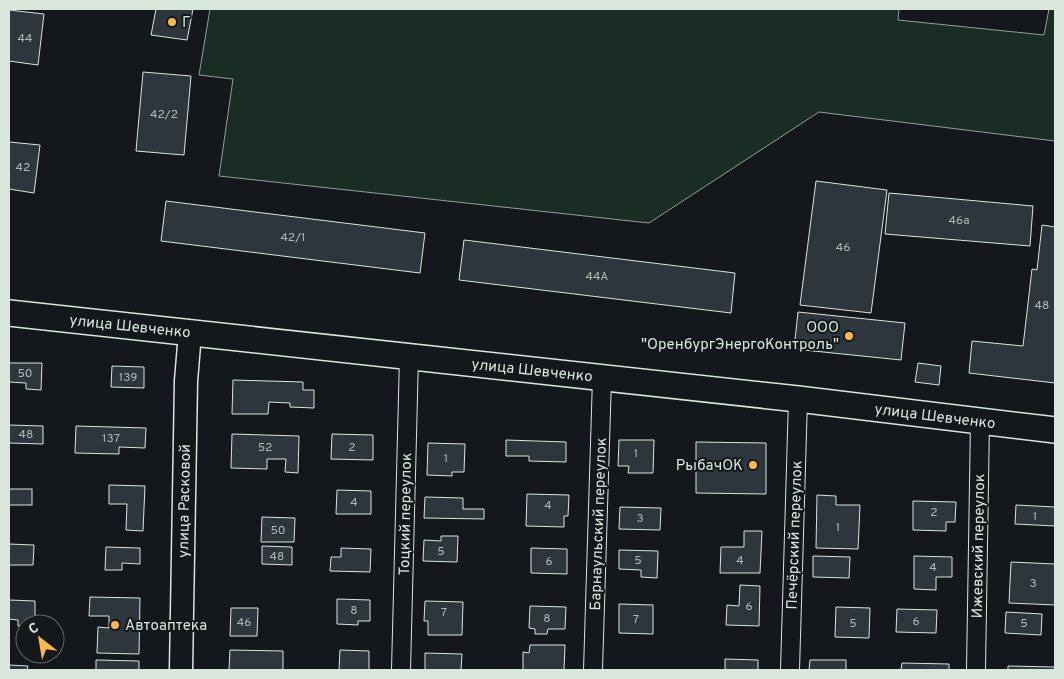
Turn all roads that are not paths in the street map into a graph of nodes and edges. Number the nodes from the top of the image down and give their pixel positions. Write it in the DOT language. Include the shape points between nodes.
graph roads {
  1 [pos="9,312"];
  2 [pos="190,332"];
  3 [pos="409,357"];
  4 [pos="602,378"];
  5 [pos="798,399"];
  6 [pos="980,422"];
  7 [pos="1055,430"];
  8 [pos="181,670"];
  9 [pos="401,670"];
  10 [pos="593,670"];
  11 [pos="790,670"];
  12 [pos="976,670"];
  1 -- 2 [label="main road, улица Шевченко"];
  2 -- 3 [label="main road, улица Шевченко"];
  2 -- 8 [label="street, улица Расковой" via="186,381"];
  3 -- 4 [label="main road, улица Шевченко"];
  3 -- 9 [label="street, Тоцкий переулок"];
  4 -- 5 [label="main road, улица Шевченко"];
  4 -- 10 [label="street, Барнаульский переулок"];
  5 -- 6 [label="main road, улица Шевченко"];
  5 -- 11 [label="street, Печёрский переулок"];
  6 -- 7 [label="main road, улица Шевченко"];
  6 -- 12 [label="street, Ижевский переулок"];
}
